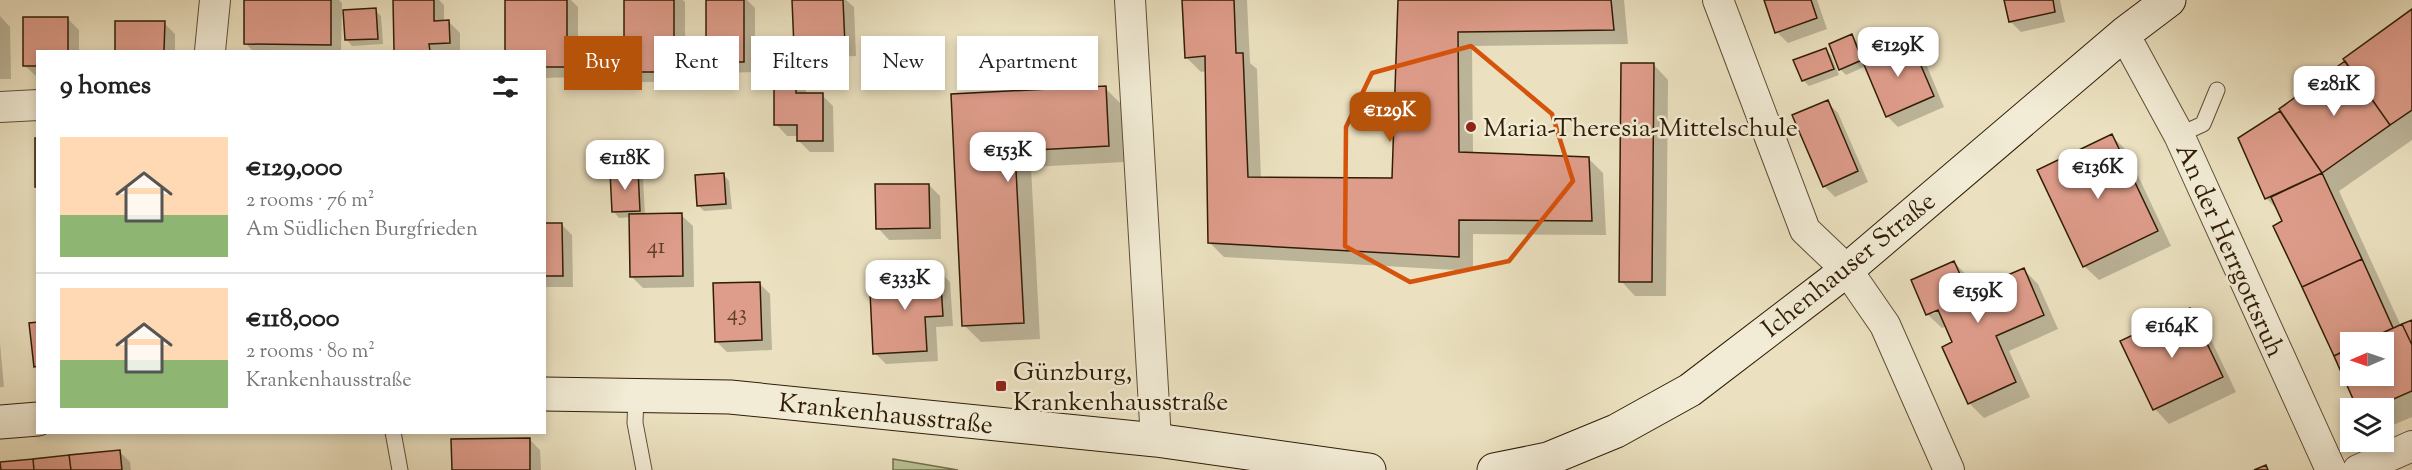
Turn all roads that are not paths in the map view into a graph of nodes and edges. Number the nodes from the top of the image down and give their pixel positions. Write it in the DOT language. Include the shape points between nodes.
graph roads {
  1 [pos="215,0"];
  2 [pos="1130,0"];
  3 [pos="1718,0"];
  4 [pos="2169,0"];
  5 [pos="2124,34"];
  6 [pos="210,50"];
  7 [pos="2217,90"];
  8 [pos="36,105"];
  9 [pos="0,107"];
  10 [pos="2179,135"];
  11 [pos="1847,270"];
  12 [pos="546,394"];
  13 [pos="636,395"];
  14 [pos="36,419"];
  15 [pos="0,422"];
  16 [pos="393,434"];
  17 [pos="1156,440"];
  18 [pos="2412,446"];
  19 [pos="1329,467"];
  20 [pos="400,470"];
  21 [pos="644,470"];
  22 [pos="1369,470"];
  23 [pos="1494,470"];
  24 [pos="1949,470"];
  25 [pos="2331,470"];
  26 [pos="2358,470"];
  1 -- 6 [label="street"];
  2 -- 17 [label="street"];
  3 -- 11 [label="street" via="1804,230"];
  4 -- 5 [label="street, Ichenhauser Straße"];
  5 -- 10 [label="street, An der Herrgottsruh"];
  5 -- 11 [label="street, Ichenhauser Straße"];
  7 -- 10 [label="lane" via="2203,124"];
  8 -- 9 [label="street"];
  10 -- 25 [label="street, An der Herrgottsruh"];
  11 -- 23 [label="street, Ichenhauser Straße" via="1690,390 1616,431 1548,459"];
  11 -- 24 [label="street" via="1885,325"];
  12 -- 13 [label="street, Krankenhausstraße"];
  13 -- 17 [label="street, Krankenhausstraße" via="730,397"];
  13 -- 21 [label="lane" via="635,423"];
  14 -- 15 [label="street"];
  16 -- 20 [label="lane"];
  17 -- 19 [label="street, Krankenhausstraße"];
  18 -- 26 [label="street"];
  19 -- 22 [label="street, Krankenhausstraße"];
}
